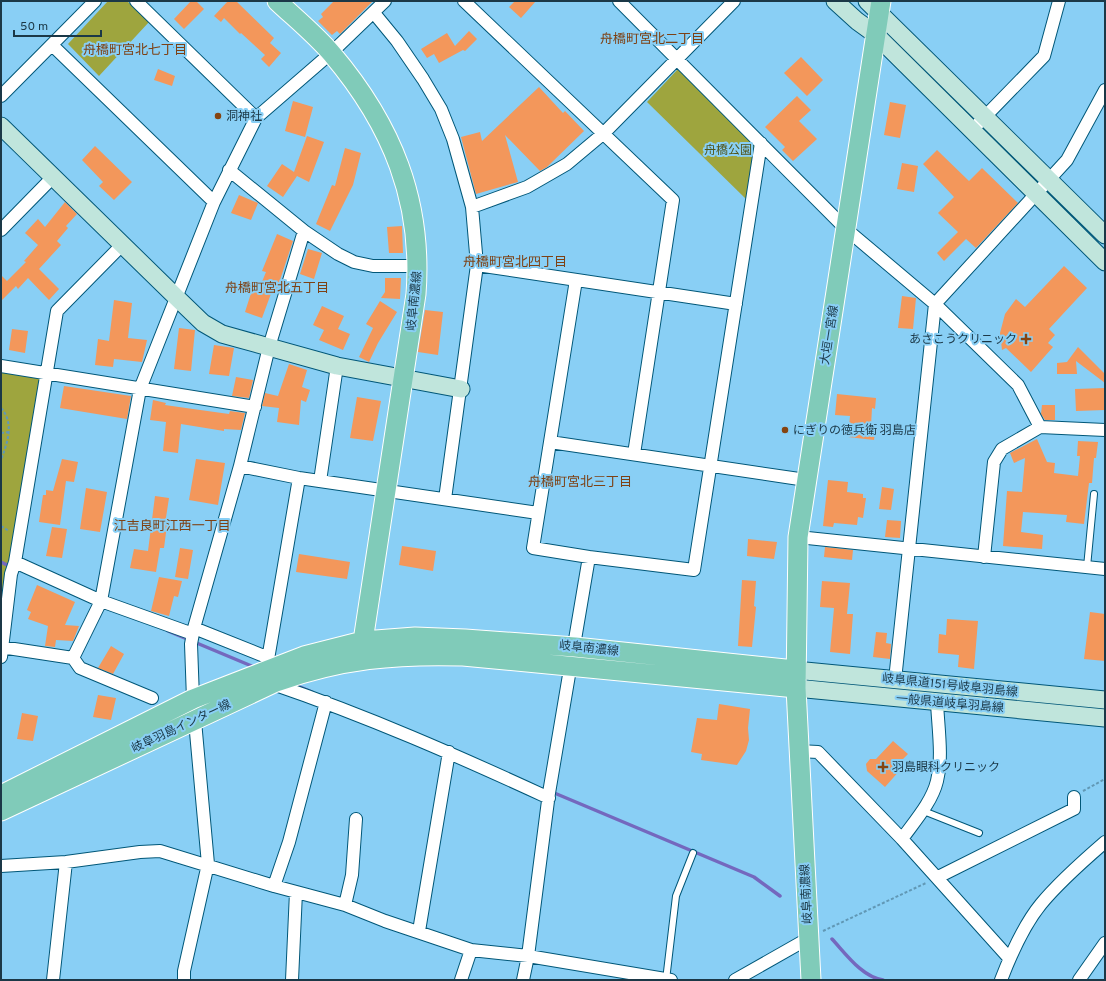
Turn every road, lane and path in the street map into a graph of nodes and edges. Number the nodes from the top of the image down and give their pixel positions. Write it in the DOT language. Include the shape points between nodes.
graph roads {
  1 [pos="95,1"];
  2 [pos="136,1"];
  3 [pos="277,1"];
  4 [pos="385,1"];
  5 [pos="464,1"];
  6 [pos="619,1"];
  7 [pos="734,1"];
  8 [pos="835,1"];
  9 [pos="1059,1"];
  10 [pos="876,4"];
  11 [pos="374,13"];
  12 [pos="875,34"];
  13 [pos="52,45"];
  14 [pos="331,53"];
  15 [pos="678,59"];
  16 [pos="1105,90"];
  17 [pos="1,96"];
  18 [pos="985,116"];
  19 [pos="256,118"];
  20 [pos="1,126"];
  21 [pos="972,130"];
  22 [pos="604,133"];
  23 [pos="761,143"];
  24 [pos="229,170"];
  25 [pos="52,178"];
  26 [pos="1049,180"];
  27 [pos="1036,194"];
  28 [pos="214,202"];
  29 [pos="472,207"];
  30 [pos="846,229"];
  31 [pos="1,230"];
  32 [pos="304,232"];
  33 [pos="1105,235"];
  34 [pos="122,245"];
  35 [pos="1105,262"];
  36 [pos="477,265"];
  37 [pos="418,266"];
  38 [pos="576,280"];
  39 [pos="660,293"];
  40 [pos="176,297"];
  41 [pos="736,304"];
  42 [pos="935,304"];
  43 [pos="269,347"];
  44 [pos="1,366"];
  45 [pos="337,366"];
  46 [pos="45,372"];
  47 [pos="404,378"];
  48 [pos="140,389"];
  49 [pos="461,389"];
  50 [pos="255,407"];
  51 [pos="1,408"];
  52 [pos="1040,427"];
  53 [pos="1105,430"];
  54 [pos="9,432"];
  55 [pos="1,433"];
  56 [pos="550,442"];
  57 [pos="634,454"];
  58 [pos="1,460"];
  59 [pos="240,466"];
  60 [pos="712,466"];
  61 [pos="299,478"];
  62 [pos="806,480"];
  63 [pos="320,481"];
  64 [pos="385,490"];
  65 [pos="1094,494"];
  66 [pos="445,499"];
  67 [pos="538,513"];
  68 [pos="1,526"];
  69 [pos="13,533"];
  70 [pos="798,537"];
  71 [pos="910,549"];
  72 [pos="984,556"];
  73 [pos="589,557"];
  74 [pos="15,562"];
  75 [pos="1087,567"];
  76 [pos="1105,569"];
  77 [pos="101,601"];
  78 [pos="192,636"];
  79 [pos="575,647"];
  80 [pos="1,650"];
  81 [pos="365,650"];
  82 [pos="72,658"];
  83 [pos="571,667"];
  84 [pos="270,673"];
  85 [pos="795,679"];
  86 [pos="895,680"];
  87 [pos="152,698"];
  88 [pos="193,700"];
  89 [pos="1105,700"];
  90 [pos="326,702"];
  91 [pos="937,702"];
  92 [pos="1105,718"];
  93 [pos="195,719"];
  94 [pos="798,751"];
  95 [pos="449,752"];
  96 [pos="1105,779"];
  97 [pos="1,795"];
  98 [pos="549,796"];
  99 [pos="1074,797"];
  100 [pos="921,810"];
  101 [pos="1,811"];
  102 [pos="356,819"];
  103 [pos="979,833"];
  104 [pos="902,839"];
  105 [pos="1105,842"];
  106 [pos="693,853"];
  107 [pos="66,862"];
  108 [pos="208,864"];
  109 [pos="1,866"];
  110 [pos="938,877"];
  111 [pos="274,886"];
  112 [pos="296,892"];
  113 [pos="345,905"];
  114 [pos="419,931"];
  115 [pos="809,938"];
  116 [pos="1105,942"];
  117 [pos="471,950"];
  118 [pos="528,956"];
  119 [pos="1010,958"];
  120 [pos="53,980"];
  121 [pos="184,980"];
  122 [pos="293,980"];
  123 [pos="461,980"];
  124 [pos="523,980"];
  125 [pos="668,980"];
  126 [pos="735,980"];
  127 [pos="811,980"];
  128 [pos="1001,980"];
  129 [pos="1079,980"];
  1 -- 13 [label="street"];
  2 -- 19 [label="street"];
  3 -- 14 [label="main road, 岐阜南濃線"];
  4 -- 11 [label="street"];
  5 -- 22 [label="street"];
  6 -- 15 [label="street"];
  7 -- 15 [label="street"];
  8 -- 12 [label="street"];
  9 -- 18 [label="street" via="1044,56"];
  10 -- 12 [label="main road, 大垣一宮線"];
  10 -- 18 [label="street"];
  11 -- 14 [label="street"];
  11 -- 29 [label="street" via="424,79 441,109 454,139"];
  12 -- 21 [label="street"];
  12 -- 30 [label="main road, 大垣一宮線"];
  13 -- 17 [label="street"];
  13 -- 28 [label="street"];
  14 -- 19 [label="street"];
  14 -- 37 [label="main road, 岐阜南濃線" via="364,96 391,144 408,195"];
  15 -- 22 [label="street"];
  15 -- 23 [label="street"];
  16 -- 26 [label="street" via="1067,160"];
  18 -- 21 [label="street"];
  18 -- 26 [label="street"];
  19 -- 24 [label="street"];
  20 -- 25 [label="street"];
  21 -- 27 [label="street"];
  22 -- 29 [label="street" via="567,164 527,187"];
  22 -- 39 [label="street" via="673,200"];
  23 -- 30 [label="street"];
  23 -- 41 [label="street"];
  24 -- 28 [label="street"];
  24 -- 32 [label="street"];
  25 -- 31 [label="street"];
  25 -- 34 [label="street"];
  26 -- 27 [label="street"];
  26 -- 33 [label="street"];
  27 -- 35 [label="street"];
  27 -- 42 [label="street"];
  28 -- 40 [label="street"];
  29 -- 36 [label="street"];
  30 -- 42 [label="street"];
  30 -- 62 [label="main road, 大垣一宮線"];
  32 -- 37 [label="street" via="354,262 373,266"];
  32 -- 43 [label="street"];
  34 -- 40 [label="street"];
  34 -- 46 [label="street" via="57,311"];
  36 -- 38 [label="street"];
  36 -- 49 [label="street"];
  37 -- 47 [label="main road, 岐阜南濃線"];
  38 -- 39 [label="street"];
  38 -- 56 [label="street"];
  39 -- 41 [label="street"];
  39 -- 57 [label="street"];
  40 -- 43 [label="street" via="203,323 222,334"];
  40 -- 48 [label="street"];
  41 -- 60 [label="street"];
  42 -- 52 [label="street" via="1018,385"];
  42 -- 71 [label="street"];
  43 -- 45 [label="street"];
  43 -- 50 [label="street"];
  44 -- 46 [label="street"];
  45 -- 47 [label="street"];
  45 -- 63 [label="street"];
  46 -- 48 [label="street"];
  46 -- 74 [label="street"];
  47 -- 49 [label="street"];
  47 -- 64 [label="main road, 岐阜南濃線"];
  48 -- 50 [label="street"];
  48 -- 77 [label="street"];
  49 -- 66 [label="street"];
  50 -- 59 [label="street"];
  51 -- 54 [label="path" via="8,422"];
  52 -- 53 [label="street"];
  52 -- 72 [label="street" via="1002,449 994,462"];
  54 -- 55 [label="path"];
  54 -- 58 [label="path"];
  56 -- 57 [label="street"];
  56 -- 67 [label="street"];
  57 -- 60 [label="street"];
  59 -- 61 [label="street"];
  59 -- 78 [label="street"];
  60 -- 62 [label="street"];
  60 -- 73 [label="street" via="694,570"];
  61 -- 63 [label="street"];
  61 -- 84 [label="street"];
  62 -- 70 [label="main road, 大垣一宮線"];
  63 -- 64 [label="street"];
  64 -- 66 [label="street"];
  64 -- 81 [label="main road, 岐阜南濃線"];
  65 -- 75 [label="lane"];
  66 -- 67 [label="street"];
  67 -- 73 [label="street" via="533,548"];
  68 -- 69 [label="path"];
  70 -- 71 [label="street"];
  70 -- 85 [label="main road, 大垣一宮線"];
  71 -- 72 [label="street"];
  71 -- 86 [label="street"];
  72 -- 75 [label="street"];
  73 -- 79 [label="street"];
  74 -- 77 [label="street"];
  74 -- 80 [label="street" via="11,574"];
  75 -- 76 [label="street"];
  77 -- 78 [label="street"];
  77 -- 82 [label="street"];
  78 -- 84 [label="street"];
  78 -- 88 [label="street"];
  79 -- 81 [label="main road, 岐阜南濃線" via="415,637"];
  79 -- 83 [label="street"];
  79 -- 85 [label="main road, 岐阜南濃線"];
  80 -- 82 [label="street"];
  81 -- 83 [label="main road, 岐阜南濃線" via="463,656"];
  81 -- 84 [label="main road, 岐阜羽島インター線"];
  82 -- 87 [label="street" via="80,668"];
  83 -- 85 [label="main road, 岐阜南濃線"];
  83 -- 98 [label="street"];
  84 -- 88 [label="main road, 岐阜羽島インター線"];
  84 -- 90 [label="street"];
  84 -- 93 [label="main road, 岐阜羽島インター線"];
  85 -- 86 [label="street, 岐阜県道151号岐阜羽島線"];
  85 -- 91 [label="street, 一般県道岐阜羽島線"];
  85 -- 94 [label="main road, 岐阜南濃線"];
  86 -- 89 [label="street, 岐阜県道151号岐阜羽島線"];
  88 -- 93 [label="street"];
  88 -- 97 [label="main road, 岐阜羽島インター線"];
  90 -- 95 [label="street"];
  90 -- 111 [label="street" via="289,842"];
  91 -- 92 [label="street, 一般県道岐阜羽島線"];
  91 -- 100 [label="street" via="939,768 936,783"];
  93 -- 101 [label="main road, 岐阜羽島インター線"];
  93 -- 108 [label="street"];
  94 -- 104 [label="street" via="818,752"];
  94 -- 115 [label="main road, 岐阜南濃線"];
  95 -- 98 [label="street"];
  95 -- 114 [label="street"];
  96 -- 99 [label="path"];
  98 -- 118 [label="street"];
  99 -- 110 [label="street" via="1074,809"];
  100 -- 103 [label="lane"];
  100 -- 104 [label="street"];
  102 -- 113 [label="street" via="352,875"];
  104 -- 110 [label="street"];
  105 -- 119 [label="street" via="1040,904"];
  106 -- 125 [label="lane" via="676,896"];
  107 -- 108 [label="street" via="160,851"];
  107 -- 109 [label="street"];
  107 -- 120 [label="street"];
  108 -- 111 [label="street"];
  108 -- 121 [label="street"];
  110 -- 115 [label="path"];
  110 -- 119 [label="street"];
  111 -- 112 [label="street"];
  112 -- 113 [label="street"];
  112 -- 122 [label="street"];
  113 -- 114 [label="street"];
  114 -- 117 [label="street"];
  115 -- 126 [label="street"];
  115 -- 127 [label="main road, 岐阜南濃線"];
  116 -- 129 [label="street"];
  117 -- 118 [label="street"];
  117 -- 123 [label="street"];
  118 -- 124 [label="street"];
  118 -- 125 [label="street"];
  119 -- 128 [label="street"];
}
